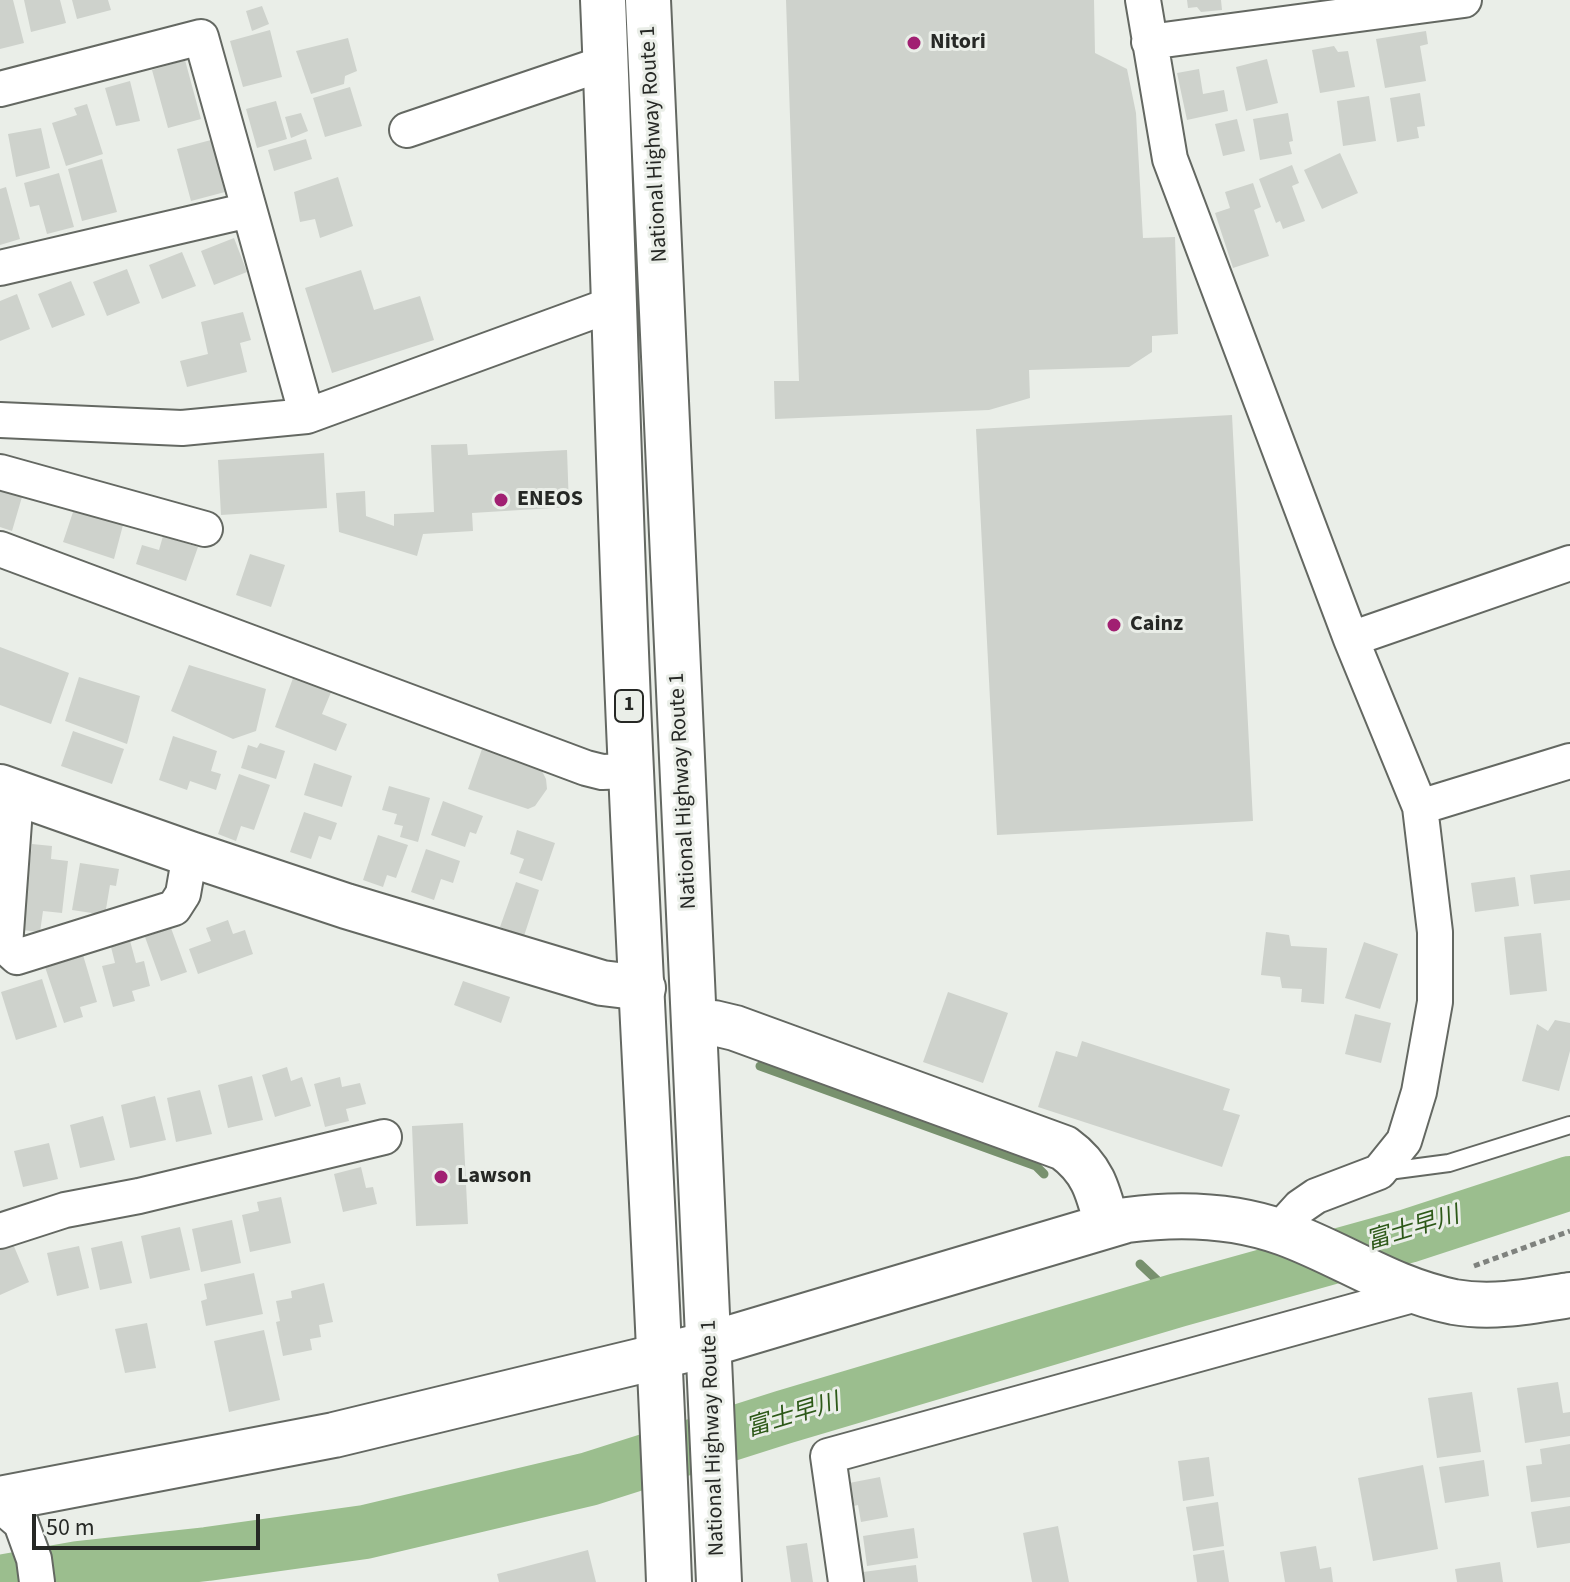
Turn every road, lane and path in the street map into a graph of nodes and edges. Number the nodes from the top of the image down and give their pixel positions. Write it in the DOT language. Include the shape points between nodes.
graph roads {
  1 [pos="603,0"];
  2 [pos="648,0"];
  3 [pos="1143,0"];
  4 [pos="1464,0"];
  5 [pos="1149,42"];
  6 [pos="605,63"];
  7 [pos="0,89"];
  8 [pos="407,130"];
  9 [pos="249,210"];
  10 [pos="0,268"];
  11 [pos="616,303"];
  12 [pos="307,416"];
  13 [pos="0,420"];
  14 [pos="0,472"];
  15 [pos="205,529"];
  16 [pos="0,549"];
  17 [pos="1570,563"];
  18 [pos="1351,639"];
  19 [pos="1570,761"];
  20 [pos="631,771"];
  21 [pos="8,791"];
  22 [pos="1420,807"];
  23 [pos="190,854"];
  24 [pos="643,988"];
  25 [pos="696,1024"];
  26 [pos="1570,1125"];
  27 [pos="384,1137"];
  28 [pos="1379,1172"];
  29 [pos="1107,1225"];
  30 [pos="1277,1226"];
  31 [pos="0,1231"];
  32 [pos="1570,1231"];
  33 [pos="1472,1267"];
  34 [pos="1404,1288"];
  35 [pos="1570,1295"];
  36 [pos="710,1344"];
  37 [pos="658,1357"];
  38 [pos="0,1499"];
  39 [pos="0,1505"];
  40 [pos="37,1582"];
  41 [pos="669,1582"];
  42 [pos="719,1582"];
  43 [pos="846,1582"];
  1 -- 6 [label="main road, National Highway Route 1 / 1"];
  2 -- 25 [label="main road, National Highway Route 1"];
  3 -- 5 [label="street"];
  4 -- 5 [label="street"];
  5 -- 18 [label="street" via="1170,159"];
  6 -- 8 [label="street"];
  6 -- 11 [label="main road, National Highway Route 1 / 1"];
  7 -- 9 [label="street" via="201,37"];
  9 -- 10 [label="street"];
  9 -- 12 [label="street"];
  11 -- 12 [label="street"];
  11 -- 20 [label="main road, National Highway Route 1 / 1"];
  12 -- 13 [label="street" via="182,428"];
  14 -- 15 [label="street"];
  16 -- 20 [label="street" via="586,768"];
  17 -- 18 [label="street"];
  18 -- 22 [label="street"];
  19 -- 22 [label="street"];
  20 -- 24 [label="main road, National Highway Route 1 / 1"];
  21 -- 23 [label="main road"];
  21 -- 23 [label="street" via="5,946 17,957 174,908 183,894"];
  22 -- 28 [label="street" via="1435,932 1435,1002 1404,1141"];
  23 -- 24 [label="main road" via="602,983"];
  24 -- 37 [label="main road, National Highway Route 1 / 1"];
  25 -- 29 [label="main road" via="735,1028 1064,1148 1083,1161"];
  25 -- 36 [label="main road, National Highway Route 1"];
  26 -- 28 [label="lane" via="1449,1163"];
  27 -- 31 [label="street" via="65,1210"];
  28 -- 30 [label="street" via="1316,1196"];
  29 -- 30 [label="main road" via="1181,1215"];
  29 -- 36 [label="main road"];
  30 -- 34 [label="main road"];
  32 -- 33 [label="path"];
  34 -- 35 [label="main road" via="1490,1305"];
  34 -- 43 [label="street" via="828,1456"];
  36 -- 37 [label="main road"];
  36 -- 42 [label="main road, National Highway Route 1"];
  37 -- 38 [label="main road" via="334,1435"];
  37 -- 41 [label="main road, National Highway Route 1 / 1"];
  39 -- 40 [label="street" via="21,1523"];
}
